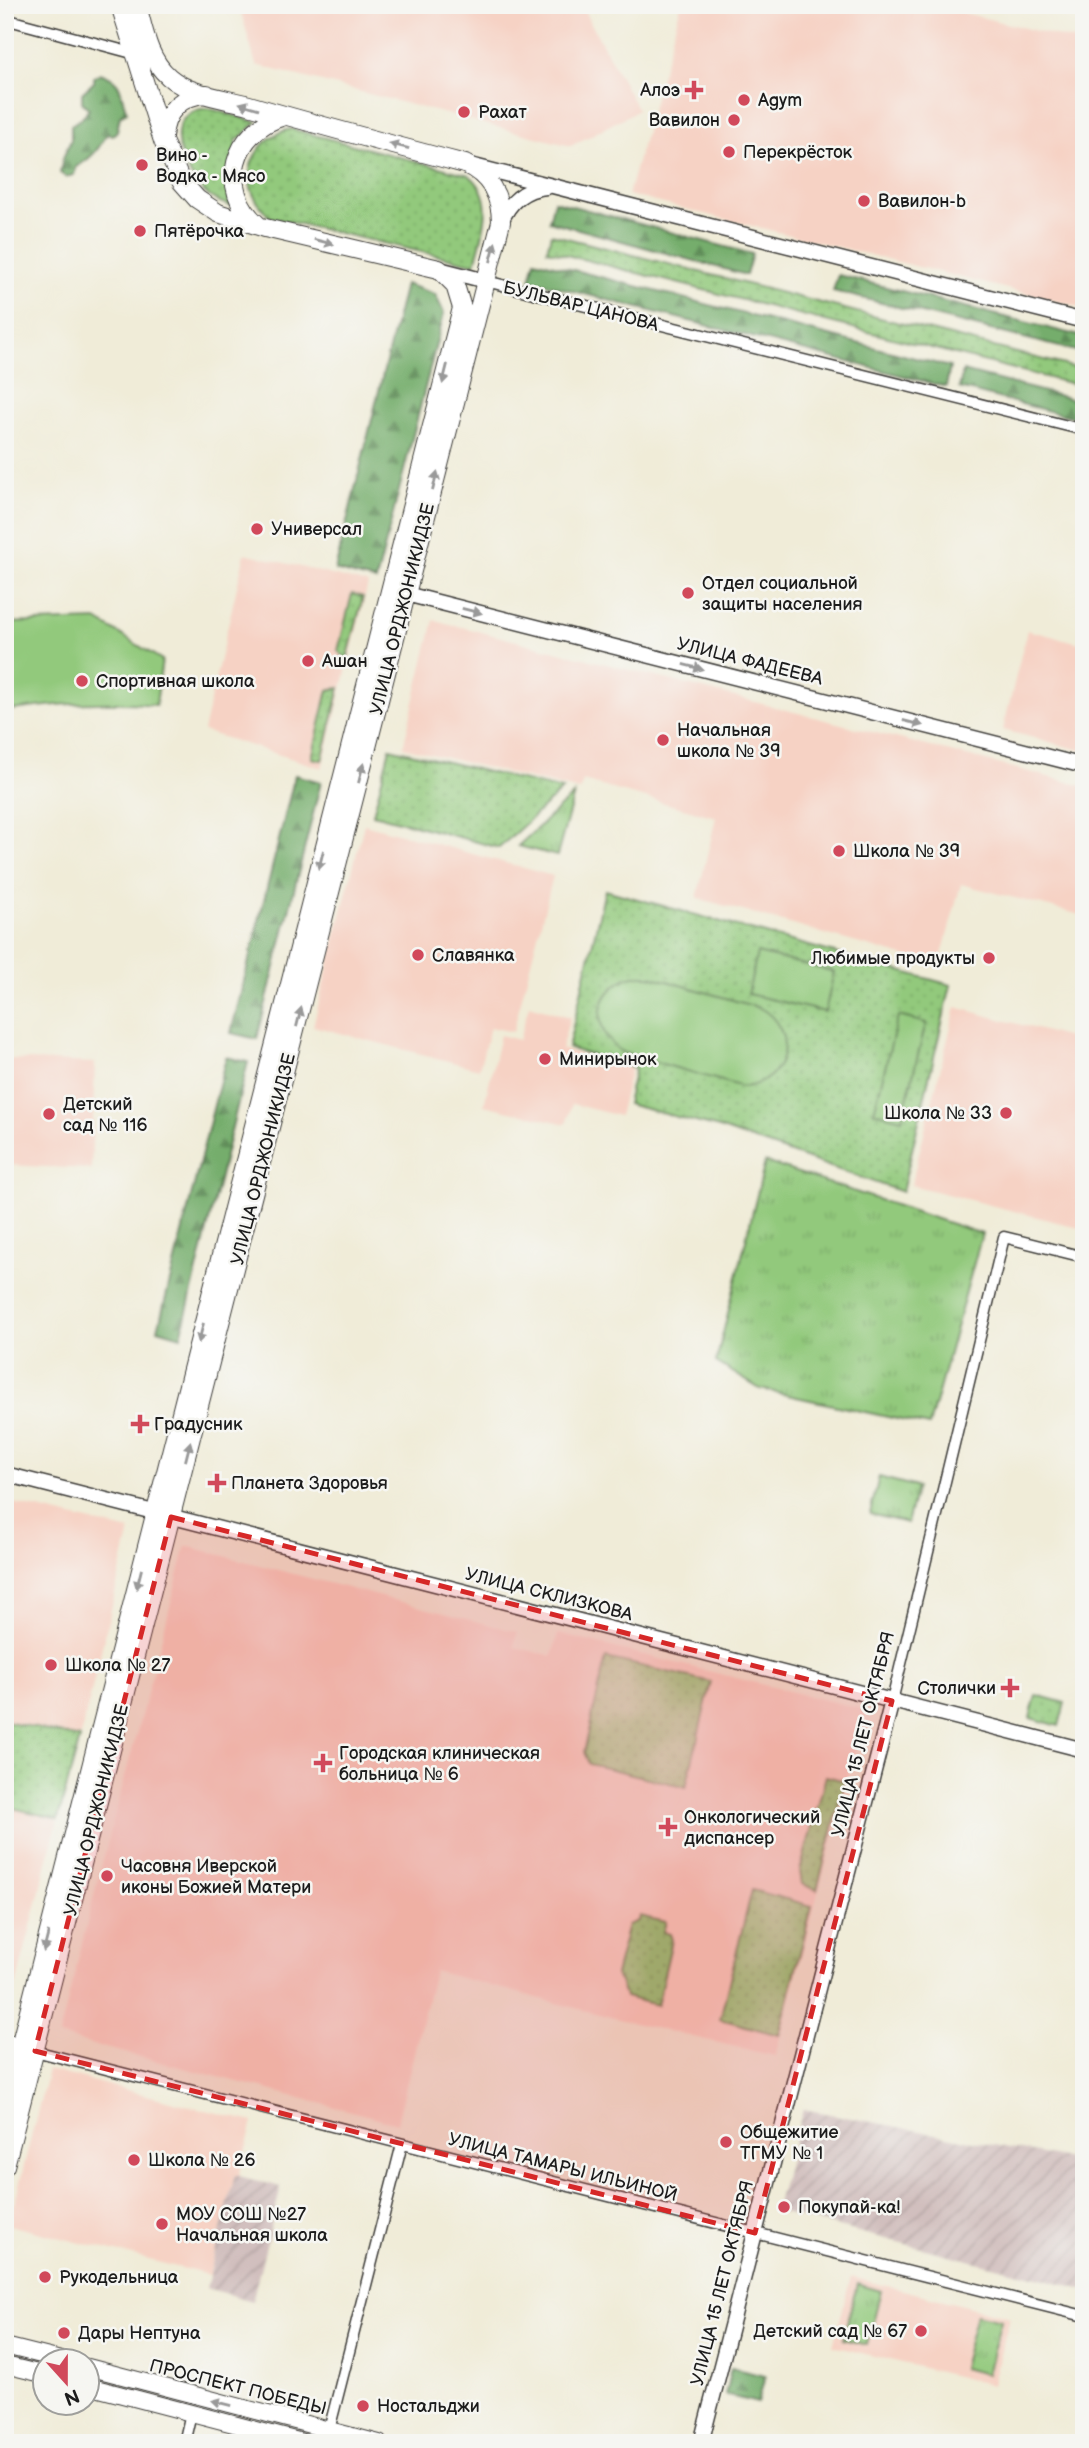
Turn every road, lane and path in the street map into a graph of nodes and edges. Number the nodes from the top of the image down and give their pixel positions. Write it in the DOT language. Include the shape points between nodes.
graph roads {
  1 [pos="120,5"];
  2 [pos="137,5"];
  3 [pos="5,19"];
  4 [pos="143,52"];
  5 [pos="214,96"];
  6 [pos="284,116"];
  7 [pos="163,141"];
  8 [pos="465,164"];
  9 [pos="561,189"];
  10 [pos="500,222"];
  11 [pos="258,225"];
  12 [pos="439,268"];
  13 [pos="486,281"];
  14 [pos="1084,321"];
  15 [pos="1084,430"];
  16 [pos="406,594"];
  17 [pos="1084,766"];
  18 [pos="338,793"];
  19 [pos="350,815"];
  20 [pos="1084,1257"];
  21 [pos="5,1474"];
  22 [pos="163,1515"];
  23 [pos="892,1701"];
  24 [pos="1084,1750"];
  25 [pos="20,2045"];
  26 [pos="5,2105"];
  27 [pos="402,2144"];
  28 [pos="5,2166"];
  29 [pos="755,2233"];
  30 [pos="1084,2316"];
  31 [pos="5,2335"];
  32 [pos="5,2346"];
  33 [pos="23,2350"];
  34 [pos="32,2353"];
  35 [pos="10,2368"];
  36 [pos="32,2372"];
  37 [pos="102,2372"];
  38 [pos="102,2390"];
  39 [pos="191,2413"];
  40 [pos="329,2430"];
  41 [pos="184,2443"];
  42 [pos="306,2443"];
  43 [pos="380,2443"];
  44 [pos="701,2443"];
  1 -- 4 [label="main road"];
  2 -- 4 [label="main road"];
  3 -- 4 [label="street"];
  4 -- 5 [label="main road" via="174,80"];
  4 -- 7 [label="main road, БУЛЬВАР ЦАНОВА"];
  6 -- 5 [label="main road, one-way"];
  5 -- 7 [label="main road" via="195,95 178,103 167,118"];
  8 -- 6 [label="main road, one-way"];
  6 -- 11 [label="main road" via="251,134 236,162 239,200"];
  7 -- 11 [label="main road, БУЛЬВАР ЦАНОВА" via="181,181 197,199 218,213"];
  8 -- 9 [label="street"];
  8 -- 10 [label="main road, УЛИЦА ОРДЖОНИКИДЗЕ" via="481,173 492,187"];
  9 -- 10 [label="street" via="524,193"];
  9 -- 14 [label="street"];
  13 -- 10 [label="main road, УЛИЦА ОРДЖОНИКИДЗЕ, one-way"];
  11 -- 12 [label="main road, БУЛЬВАР ЦАНОВА, one-way"];
  12 -- 13 [label="street, БУЛЬВАР ЦАНОВА"];
  12 -- 18 [label="main road, УЛИЦА ОРДЖОНИКИДЗЕ, one-way" via="455,285 462,308"];
  13 -- 15 [label="street, БУЛЬВАР ЦАНОВА"];
  16 -- 13 [label="main road, УЛИЦА ОРДЖОНИКИДЗЕ, one-way"];
  16 -- 17 [label="street, УЛИЦА ФАДЕЕВА, one-way"];
  19 -- 16 [label="main road, УЛИЦА ОРДЖОНИКИДЗЕ, one-way"];
  18 -- 19 [label="main road" via="341,807"];
  18 -- 22 [label="main road, УЛИЦА ОРДЖОНИКИДЗЕ, one-way"];
  22 -- 19 [label="main road, УЛИЦА ОРДЖОНИКИДЗЕ, one-way"];
  20 -- 23 [label="street, УЛИЦА 15 ЛЕТ ОКТЯБРЯ" via="1003,1237"];
  21 -- 22 [label="street, УЛИЦА СКЛИЗКОВА"];
  22 -- 23 [label="street, УЛИЦА СКЛИЗКОВА"];
  22 -- 25 [label="main road, УЛИЦА ОРДЖОНИКИДЗЕ"];
  23 -- 24 [label="street, УЛИЦА СКЛИЗКОВА"];
  23 -- 29 [label="street, УЛИЦА 15 ЛЕТ ОКТЯБРЯ"];
  25 -- 26 [label="main road, УЛИЦА ОРДЖОНИКИДЗЕ"];
  25 -- 27 [label="street, УЛИЦА ТАМАРЫ ИЛЬИНОЙ"];
  25 -- 28 [label="main road, УЛИЦА ОРДЖОНИКИДЗЕ"];
  27 -- 29 [label="street, УЛИЦА ТАМАРЫ ИЛЬИНОЙ"];
  27 -- 40 [label="street"];
  29 -- 30 [label="street, УЛИЦА ТАМАРЫ ИЛЬИНОЙ"];
  29 -- 44 [label="street, УЛИЦА 15 ЛЕТ ОКТЯБРЯ"];
  31 -- 33 [label="main road"];
  32 -- 33 [label="main road"];
  33 -- 34 [label="main road"];
  35 -- 36 [label="main road"];
  40 -- 37 [label="main road, ПРОСПЕКТ ПОБЕДЫ, one-way"];
  38 -- 39 [label="main road, ПРОСПЕКТ ПОБЕДЫ"];
  39 -- 41 [label="street"];
  39 -- 42 [label="main road, ПРОСПЕКТ ПОБЕДЫ"];
  40 -- 43 [label="main road, ПРОСПЕКТ ПОБЕДЫ"];
}
